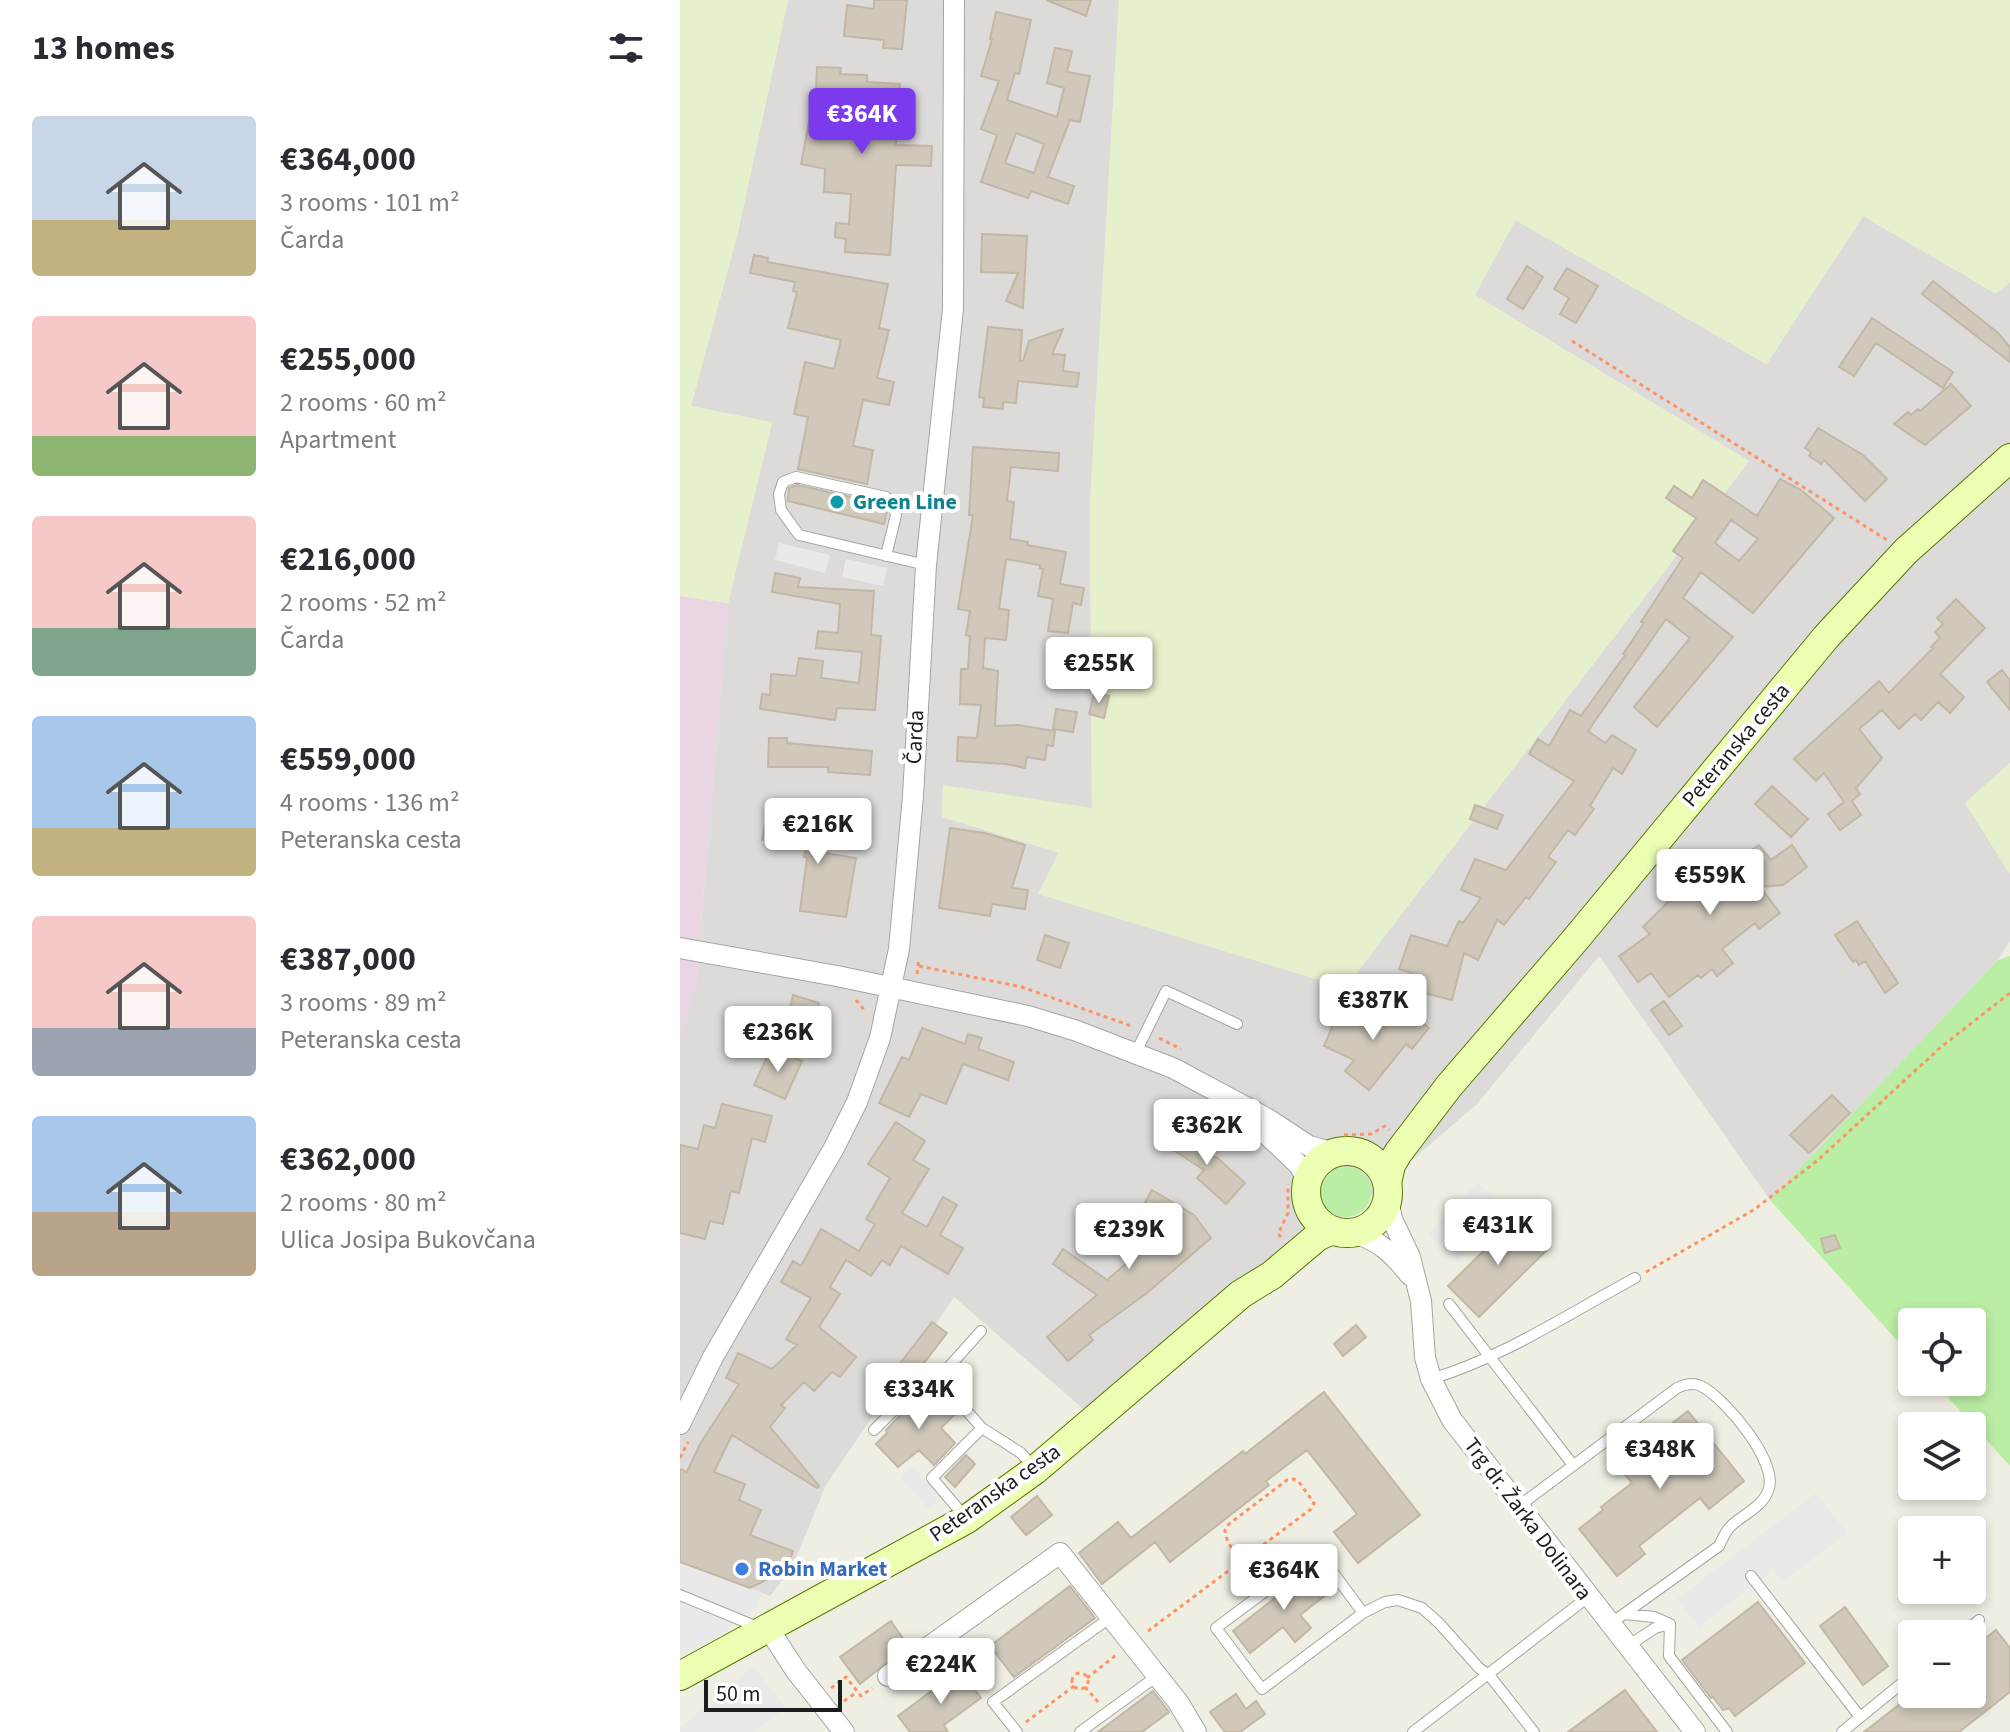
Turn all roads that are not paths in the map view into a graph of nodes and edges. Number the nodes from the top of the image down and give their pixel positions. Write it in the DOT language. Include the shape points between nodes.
graph roads {
  1 [pos="954,0"];
  2 [pos="2010,458"];
  3 [pos="886,556"];
  4 [pos="926,565"];
  5 [pos="680,948"];
  6 [pos="891,989"];
  7 [pos="1237,1024"];
  8 [pos="1136,1052"];
  9 [pos="1449,1086"];
  10 [pos="1237,1104"];
  11 [pos="1344,1152"];
  12 [pos="1301,1188"];
  13 [pos="1388,1192"];
  14 [pos="1342,1232"];
  15 [pos="1635,1278"];
  16 [pos="1416,1281"];
  17 [pos="1241,1294"];
  18 [pos="1449,1304"];
  19 [pos="981,1331"];
  20 [pos="1491,1357"];
  21 [pos="938,1379"];
  22 [pos="1431,1379"];
  23 [pos="680,1424"];
  24 [pos="982,1428"];
  25 [pos="874,1430"];
  26 [pos="1573,1465"];
  27 [pos="1035,1470"];
  28 [pos="1519,1506"];
  29 [pos="967,1519"];
  30 [pos="1751,1576"];
  31 [pos="680,1595"];
  32 [pos="1588,1597"];
  33 [pos="1363,1613"];
  34 [pos="729,1615"];
  35 [pos="1111,1617"];
  36 [pos="1618,1619"];
  37 [pos="1670,1624"];
  38 [pos="766,1629"];
  39 [pos="1628,1646"];
  40 [pos="733,1647"];
  41 [pos="1489,1675"];
  42 [pos="680,1676"];
  43 [pos="888,1676"];
  44 [pos="1157,1676"];
  45 [pos="1898,1686"];
  46 [pos="1860,1717"];
  47 [pos="1016,1731"];
  48 [pos="844,1732"];
  49 [pos="1080,1732"];
  50 [pos="1196,1732"];
  51 [pos="1413,1732"];
  52 [pos="1534,1732"];
  53 [pos="1695,1732"];
  54 [pos="1727,1732"];
  55 [pos="1842,1732"];
  1 -- 4 [label="street, Čarda" via="953,309"];
  2 -- 9 [label="main road, Peteranska cesta" via="1906,551 1826,637"];
  3 -- 3 [label="lane" via="896,515 886,497 790,477 780,486 781,510 799,535"];
  3 -- 4 [label="lane"];
  4 -- 6 [label="street, Čarda" via="907,874"];
  5 -- 6 [label="street"];
  6 -- 8 [label="street" via="1028,1016"];
  6 -- 23 [label="street, Čarda" via="857,1102"];
  7 -- 8 [label="lane" via="1166,991"];
  8 -- 10 [label="street"];
  9 -- 11 [label="main road, Peteranska cesta" via="1387,1139"];
  9 -- 13 [label="main road, Peteranska cesta" via="1391,1165"];
  10 -- 11 [label="street" via="1309,1146"];
  10 -- 12 [label="street" via="1300,1166"];
  11 -- 12 [label="main road" via="1322,1159"];
  11 -- 13 [label="main road" via="1376,1163"];
  12 -- 14 [label="main road" via="1314,1217"];
  12 -- 17 [label="main road, Peteranska cesta" via="1304,1217"];
  13 -- 14 [label="main road" via="1375,1222 1365,1230"];
  13 -- 16 [label="street, Trg dr. Žarka Dolinara" via="1392,1219"];
  14 -- 16 [label="street" via="1378,1242"];
  14 -- 17 [label="main road, Peteranska cesta" via="1317,1237"];
  15 -- 20 [label="lane"];
  16 -- 22 [label="street, Trg dr. Žarka Dolinara"];
  17 -- 27 [label="main road, Peteranska cesta"];
  18 -- 20 [label="lane"];
  19 -- 21 [label="lane"];
  20 -- 22 [label="lane"];
  20 -- 26 [label="lane"];
  21 -- 24 [label="lane"];
  21 -- 25 [label="lane" via="931,1373"];
  22 -- 28 [label="street, Trg dr. Žarka Dolinara" via="1452,1420"];
  24 -- 27 [label="lane" via="1021,1453"];
  24 -- 29 [label="lane" via="932,1478"];
  26 -- 28 [label="lane"];
  26 -- 36 [label="lane" via="1677,1388 1693,1384 1716,1397 1750,1435 1768,1466 1768,1492 1729,1527 1719,1546"];
  27 -- 29 [label="main road, Peteranska cesta"];
  28 -- 32 [label="street, Trg dr. Žarka Dolinara"];
  29 -- 38 [label="main road, Peteranska cesta"];
  30 -- 46 [label="lane"];
  31 -- 34 [label="lane"];
  32 -- 36 [label="street, Trg dr. Žarka Dolinara"];
  32 -- 41 [label="lane"];
  33 -- 33 [label="lane" via="1262,1689 1216,1628 1318,1552"];
  33 -- 41 [label="lane" via="1398,1600 1422,1608"];
  34 -- 38 [label="lane"];
  34 -- 40 [label="lane"];
  35 -- 43 [label="street" via="1060,1553"];
  35 -- 44 [label="street"];
  35 -- 47 [label="lane" via="993,1702"];
  36 -- 37 [label="lane" via="1654,1617"];
  36 -- 39 [label="street, Trg dr. Žarka Dolinara"];
  37 -- 39 [label="lane"];
  37 -- 54 [label="lane" via="1669,1656"];
  38 -- 40 [label="main road, Peteranska cesta"];
  38 -- 48 [label="street"];
  39 -- 53 [label="street, Trg dr. Žarka Dolinara"];
  40 -- 42 [label="main road, Peteranska cesta"];
  41 -- 51 [label="lane"];
  41 -- 52 [label="lane"];
  44 -- 49 [label="lane"];
  44 -- 50 [label="street"];
  45 -- 46 [label="lane"];
  46 -- 55 [label="lane"];
}
